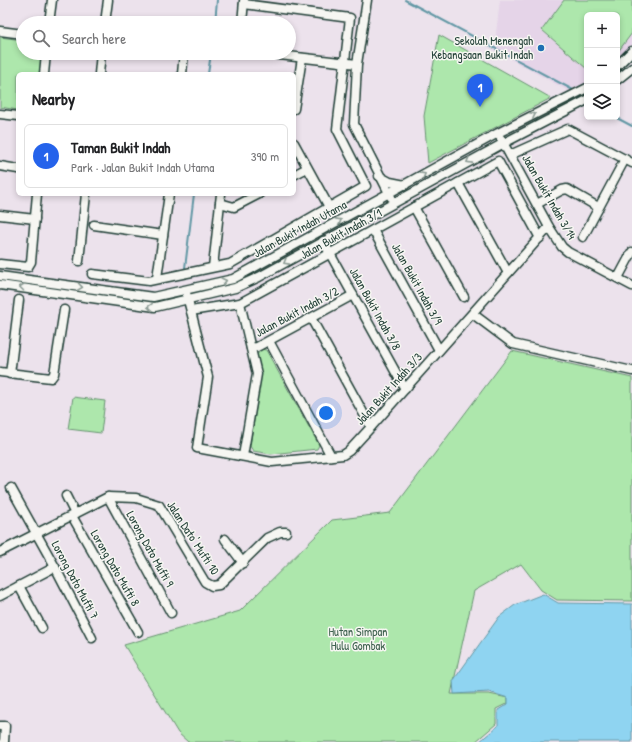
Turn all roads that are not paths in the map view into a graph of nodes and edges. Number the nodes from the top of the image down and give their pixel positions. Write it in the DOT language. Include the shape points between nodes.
graph roads {
  1 [pos="52,0"];
  2 [pos="108,0"];
  3 [pos="367,0"];
  4 [pos="244,2"];
  5 [pos="50,16"];
  6 [pos="106,16"];
  7 [pos="243,16"];
  8 [pos="0,31"];
  9 [pos="16,33"];
  10 [pos="632,51"];
  11 [pos="296,57"];
  12 [pos="302,58"];
  13 [pos="45,60"];
  14 [pos="100,60"];
  15 [pos="183,60"];
  16 [pos="345,63"];
  17 [pos="620,63"];
  18 [pos="357,64"];
  19 [pos="632,68"];
  20 [pos="44,72"];
  21 [pos="98,72"];
  22 [pos="182,72"];
  23 [pos="620,78"];
  24 [pos="584,90"];
  25 [pos="296,92"];
  26 [pos="584,102"];
  27 [pos="0,114"];
  28 [pos="16,116"];
  29 [pos="498,133"];
  30 [pos="504,143"];
  31 [pos="296,148"];
  32 [pos="510,155"];
  33 [pos="628,160"];
  34 [pos="0,166"];
  35 [pos="307,168"];
  36 [pos="16,169"];
  37 [pos="296,174"];
  38 [pos="378,175"];
  39 [pos="458,183"];
  40 [pos="405,185"];
  41 [pos="389,194"];
  42 [pos="37,196"];
  43 [pos="86,196"];
  44 [pos="169,196"];
  45 [pos="221,196"];
  46 [pos="255,196"];
  47 [pos="374,202"];
  48 [pos="220,203"];
  49 [pos="394,203"];
  50 [pos="537,204"];
  51 [pos="329,207"];
  52 [pos="414,207"];
  53 [pos="598,207"];
  54 [pos="0,215"];
  55 [pos="35,219"];
  56 [pos="94,225"];
  57 [pos="549,227"];
  58 [pos="373,230"];
  59 [pos="163,235"];
  60 [pos="583,237"];
  61 [pos="540,238"];
  62 [pos="324,241"];
  63 [pos="632,252"];
  64 [pos="330,254"];
  65 [pos="79,261"];
  66 [pos="0,264"];
  67 [pos="213,267"];
  68 [pos="508,273"];
  69 [pos="92,274"];
  70 [pos="0,276"];
  71 [pos="157,278"];
  72 [pos="618,278"];
  73 [pos="0,284"];
  74 [pos="632,286"];
  75 [pos="186,290"];
  76 [pos="353,295"];
  77 [pos="464,298"];
  78 [pos="188,299"];
  79 [pos="19,300"];
  80 [pos="240,303"];
  81 [pos="64,310"];
  82 [pos="191,311"];
  83 [pos="473,314"];
  84 [pos="311,318"];
  85 [pos="269,341"];
  86 [pos="251,348"];
  87 [pos="439,350"];
  88 [pos="632,371"];
  89 [pos="0,372"];
  90 [pos="10,374"];
  91 [pos="405,389"];
  92 [pos="371,427"];
  93 [pos="243,456"];
  94 [pos="331,456"];
  95 [pos="11,488"];
  96 [pos="66,496"];
  97 [pos="108,497"];
  98 [pos="73,515"];
  99 [pos="286,532"];
  100 [pos="37,534"];
  101 [pos="225,539"];
  102 [pos="0,552"];
  103 [pos="243,563"];
  104 [pos="55,567"];
  105 [pos="19,586"];
  106 [pos="0,596"];
  107 [pos="171,613"];
  108 [pos="42,628"];
  109 [pos="138,632"];
  110 [pos="92,638"];
  111 [pos="0,726"];
  112 [pos="4,742"];
  1 -- 5 [label="street"];
  2 -- 6 [label="street"];
  3 -- 18 [label="street"];
  4 -- 7 [label="street"];
  4 -- 16 [label="street" via="350,18"];
  8 -- 9 [label="street"];
  10 -- 17 [label="street"];
  11 -- 12 [label="street"];
  12 -- 16 [label="street"];
  12 -- 25 [label="street"];
  13 -- 20 [label="street"];
  14 -- 21 [label="street"];
  15 -- 22 [label="street"];
  16 -- 18 [label="street"];
  16 -- 51 [label="street" via="337,129 366,186"];
  18 -- 38 [label="street" via="354,124"];
  19 -- 23 [label="street"];
  29 -- 24 [label="street, Jalan Bukit Indah Utama, one-way"];
  26 -- 30 [label="street, Jalan Bukit Indah Utama"];
  27 -- 28 [label="street"];
  29 -- 30 [label="street, Jalan Bukit Indah 3/14"];
  40 -- 29 [label="street, Jalan Bukit Indah Utama, one-way"];
  30 -- 32 [label="street, Jalan Bukit Indah 3/14"];
  30 -- 49 [label="street, Jalan Bukit Indah Utama, one-way"];
  31 -- 35 [label="street"];
  32 -- 33 [label="street" via="568,128"];
  32 -- 50 [label="street, Jalan Bukit Indah 3/14"];
  33 -- 53 [label="street"];
  34 -- 36 [label="street"];
  35 -- 37 [label="street"];
  35 -- 51 [label="street"];
  38 -- 40 [label="street" via="390,182"];
  38 -- 41 [label="street"];
  38 -- 47 [label="street" via="380,190"];
  39 -- 52 [label="street, Jalan Bukit Indah 3/1"];
  39 -- 61 [label="street, Jalan Bukit Indah 3/1" via="498,161"];
  39 -- 68 [label="street"];
  40 -- 41 [label="street, Jalan Bukit Indah Utama"];
  41 -- 47 [label="street, Jalan Bukit Indah Utama"];
  41 -- 49 [label="street"];
  42 -- 55 [label="street"];
  43 -- 65 [label="street"];
  44 -- 59 [label="street"];
  45 -- 48 [label="street"];
  46 -- 48 [label="street" via="234,207"];
  75 -- 47 [label="street, Jalan Bukit Indah Utama, one-way" via="233,279"];
  48 -- 67 [label="street"];
  49 -- 62 [label="street, Jalan Bukit Indah Utama"];
  50 -- 53 [label="street" via="567,189"];
  50 -- 57 [label="street, Jalan Bukit Indah 3/14"];
  51 -- 67 [label="street" via="230,264"];
  52 -- 58 [label="street, Jalan Bukit Indah 3/1"];
  52 -- 77 [label="street"];
  53 -- 60 [label="street"];
  54 -- 55 [label="street"];
  55 -- 66 [label="street" via="31,262 28,267"];
  56 -- 59 [label="street"];
  57 -- 61 [label="street, Jalan Bukit Indah 3/3"];
  57 -- 72 [label="street, Jalan Bukit Indah 3/14" via="568,252"];
  58 -- 64 [label="street, Jalan Bukit Indah 3/1"];
  58 -- 87 [label="street, Jalan Bukit Indah 3/9"];
  59 -- 71 [label="street"];
  61 -- 68 [label="street, Jalan Bukit Indah 3/3"];
  62 -- 64 [label="street, Jalan Bukit Indah 3/8"];
  62 -- 78 [label="street, Jalan Bukit Indah Utama, one-way" via="235,288"];
  63 -- 72 [label="street"];
  64 -- 76 [label="street, Jalan Bukit Indah 3/8"];
  64 -- 80 [label="street, Jalan Bukit Indah 3/1"];
  67 -- 71 [label="street"];
  68 -- 83 [label="street, Jalan Bukit Indah 3/3"];
  69 -- 71 [label="street" via="149,281"];
  70 -- 75 [label="street, Jalan Bukit Indah Utama, one-way" via="148,297"];
  72 -- 74 [label="street, Jalan Bukit Indah 3/14"];
  78 -- 73 [label="street, Jalan Bukit Indah Utama, one-way" via="152,308"];
  75 -- 78 [label="street"];
  76 -- 84 [label="street, Jalan Bukit Indah 3/2"];
  76 -- 91 [label="street, Jalan Bukit Indah 3/8"];
  78 -- 82 [label="street"];
  79 -- 90 [label="street"];
  80 -- 82 [label="street, Jalan Bukit Indah 3/1"];
  80 -- 86 [label="street"];
  81 -- 90 [label="street" via="54,374 51,378"];
  82 -- 93 [label="street, Jalan Bukit Indah 3/3" via="208,377 197,448"];
  83 -- 87 [label="street, Jalan Bukit Indah 3/3"];
  83 -- 88 [label="street" via="514,344"];
  84 -- 85 [label="street, Jalan Bukit Indah 3/2"];
  84 -- 92 [label="street"];
  85 -- 86 [label="street, Jalan Bukit Indah 3/2"];
  85 -- 94 [label="street"];
  86 -- 93 [label="street" via="257,374"];
  87 -- 91 [label="street, Jalan Bukit Indah 3/3"];
  89 -- 90 [label="street"];
  91 -- 92 [label="street, Jalan Bukit Indah 3/3"];
  92 -- 94 [label="street, Jalan Bukit Indah 3/3" via="349,451 343,455"];
  93 -- 94 [label="street, Jalan Bukit Indah 3/3" via="272,462"];
  95 -- 100 [label="street, Lorong Dato Mufti 7"];
  96 -- 98 [label="street, Lorong Dato Mufti 8"];
  97 -- 98 [label="street, Jalan Dato' Mufti 10"];
  97 -- 103 [label="street, Jalan Dato' Mufti 10" via="136,498 159,505 204,582 212,586 219,585"];
  97 -- 107 [label="street, Lorong Dato Mufti 9"];
  98 -- 100 [label="street, Jalan Dato' Mufti 10"];
  98 -- 109 [label="street, Lorong Dato Mufti 8"];
  99 -- 103 [label="street, Jalan Dato' Mufti 10" via="268,538"];
  100 -- 102 [label="street, Jalan Dato' Mufti 10"];
  100 -- 104 [label="street, Lorong Dato Mufti 7"];
  101 -- 103 [label="street"];
  104 -- 105 [label="street"];
  104 -- 110 [label="street, Lorong Dato Mufti 7"];
  105 -- 106 [label="street"];
  105 -- 108 [label="street"];
  111 -- 112 [label="street" via="5,726"];
}
